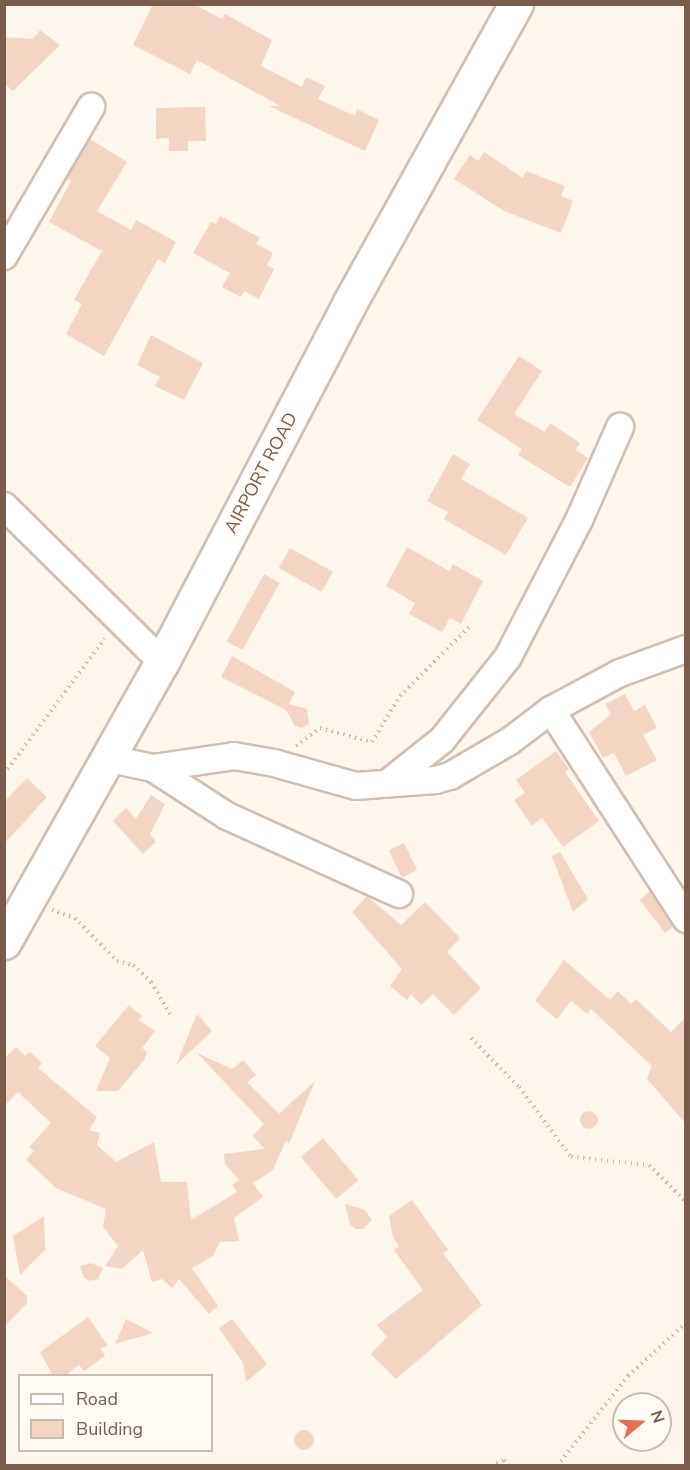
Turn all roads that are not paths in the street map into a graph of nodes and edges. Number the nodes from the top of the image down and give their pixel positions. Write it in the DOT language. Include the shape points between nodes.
graph roads {
  1 [pos="516,4"];
  2 [pos="91,107"];
  3 [pos="4,256"];
  4 [pos="620,427"];
  5 [pos="4,506"];
  6 [pos="686,649"];
  7 [pos="162,662"];
  8 [pos="551,710"];
  9 [pos="105,758"];
  10 [pos="153,768"];
  11 [pos="388,783"];
  12 [pos="399,894"];
  13 [pos="686,919"];
  14 [pos="4,942"];
  1 -- 7 [label="street, AIRPORT ROAD" via="350,302"];
  2 -- 3 [label="street"];
  4 -- 11 [label="street" via="579,520 508,657 442,740"];
  5 -- 7 [label="street"];
  6 -- 8 [label="street" via="621,673"];
  7 -- 9 [label="street, AIRPORT ROAD"];
  8 -- 11 [label="street" via="510,741 450,776"];
  8 -- 13 [label="street"];
  9 -- 10 [label="street"];
  9 -- 14 [label="street, AIRPORT ROAD"];
  10 -- 11 [label="street" via="234,756 356,786"];
  10 -- 12 [label="street" via="227,816"];
}
